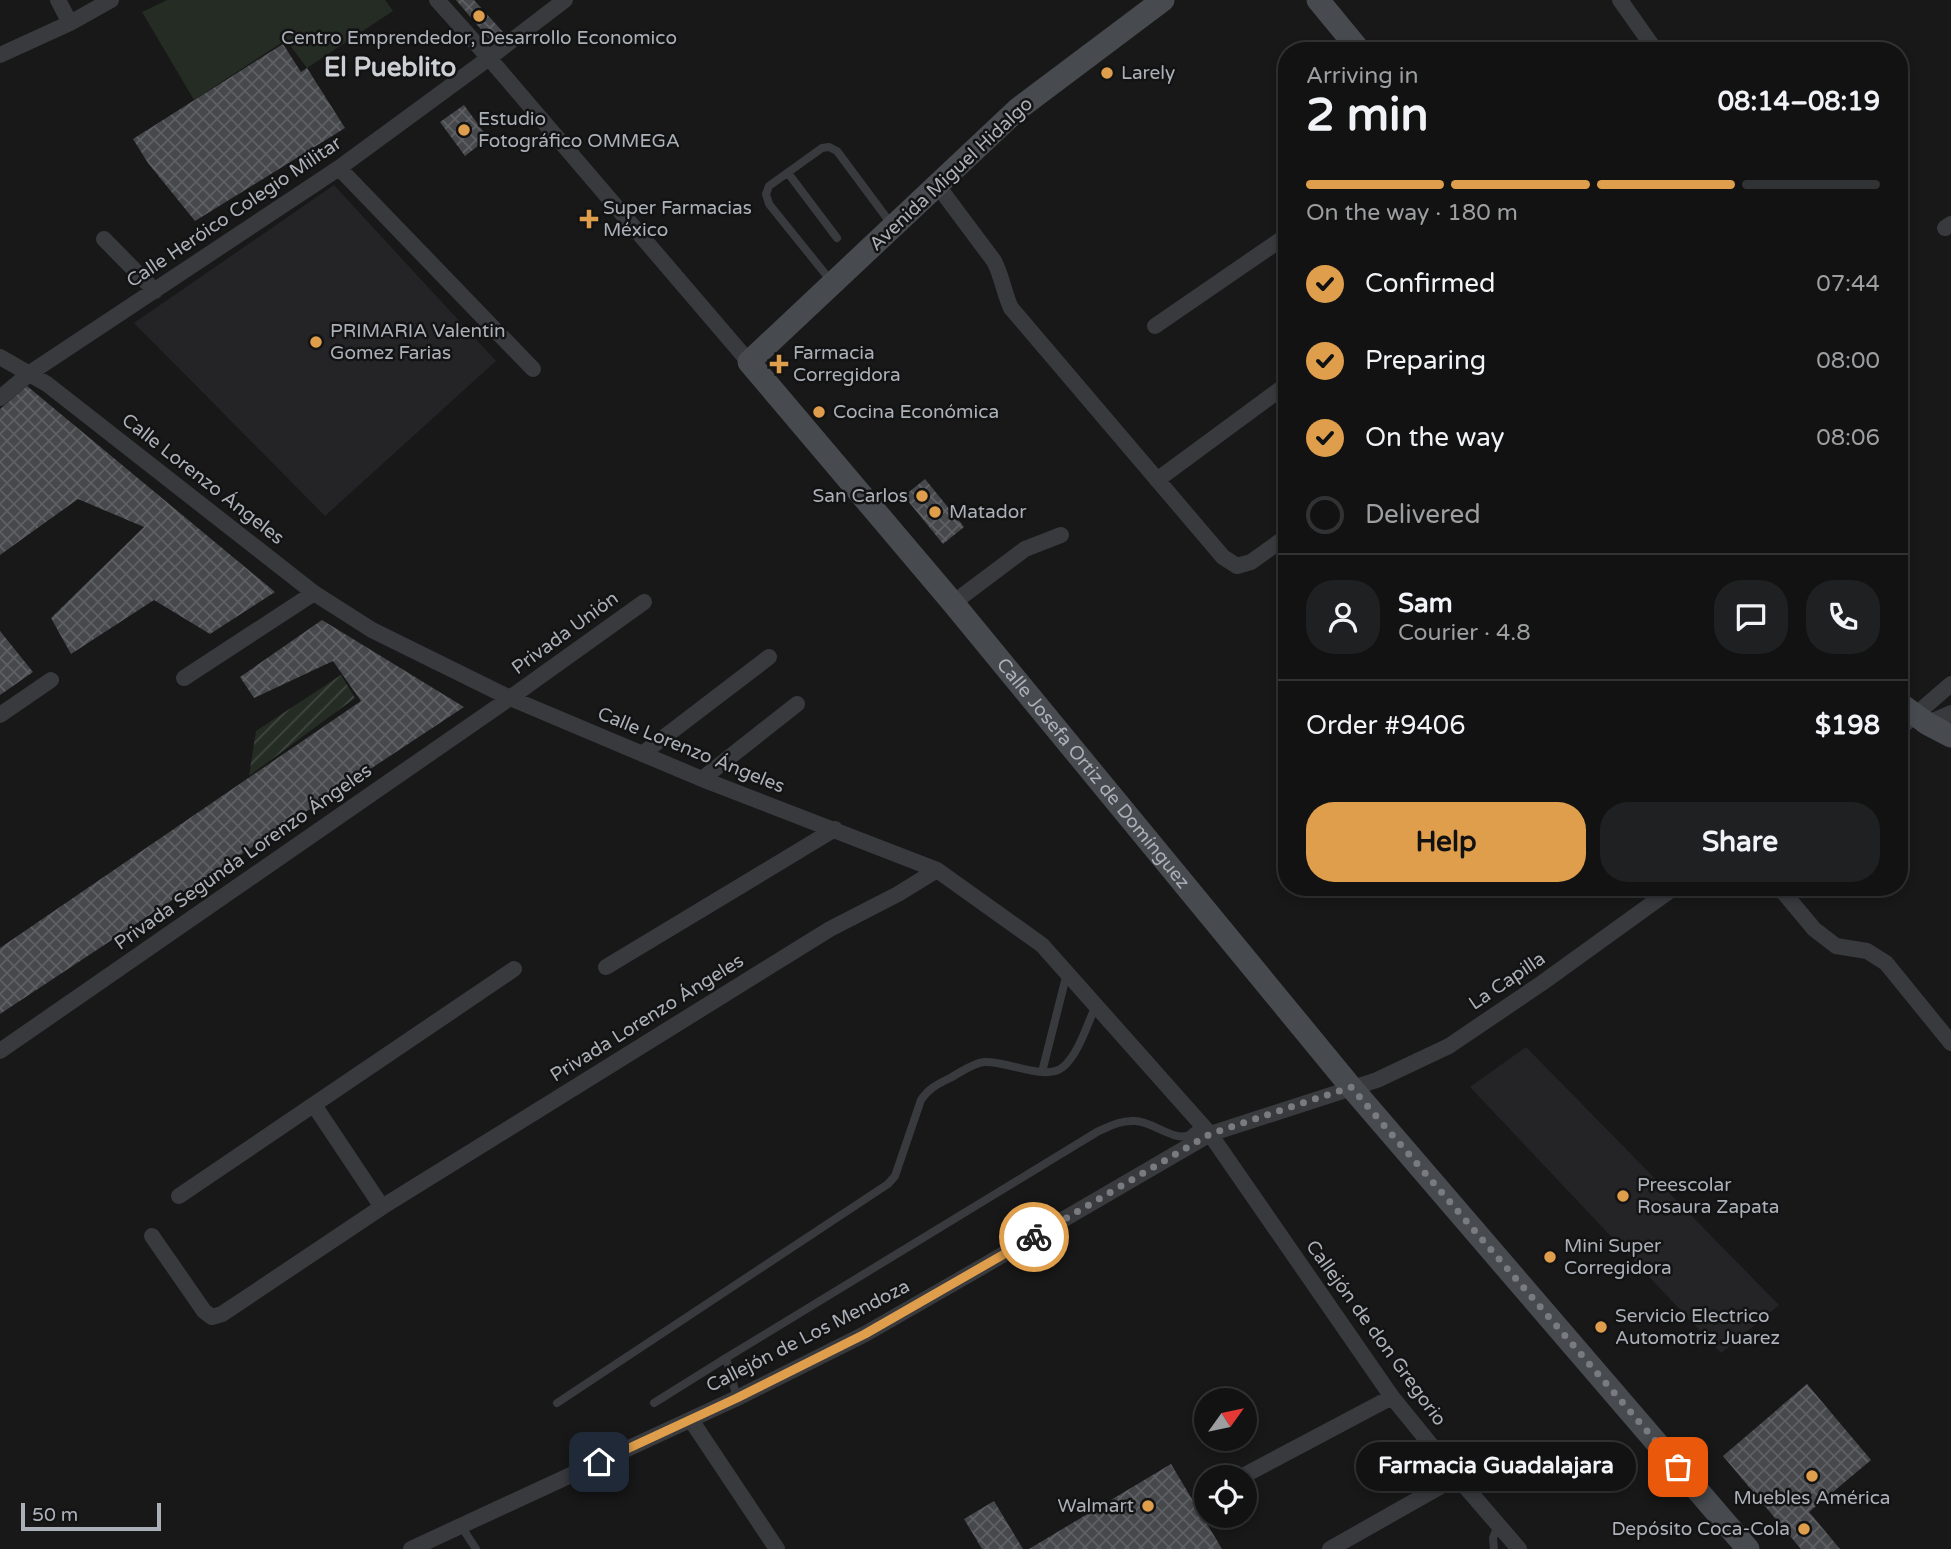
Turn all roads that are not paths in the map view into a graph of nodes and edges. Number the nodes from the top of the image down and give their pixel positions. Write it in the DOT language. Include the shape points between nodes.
graph roads {
  1 [pos="58,0"];
  2 [pos="111,0"];
  3 [pos="437,0"];
  4 [pos="565,0"];
  5 [pos="1163,0"];
  6 [pos="1318,0"];
  7 [pos="1620,0"];
  8 [pos="70,23"];
  9 [pos="1353,42"];
  10 [pos="1650,42"];
  11 [pos="0,55"];
  12 [pos="489,58"];
  13 [pos="339,168"];
  14 [pos="788,173"];
  15 [pos="938,186"];
  16 [pos="893,227"];
  17 [pos="838,238"];
  18 [pos="104,239"];
  19 [pos="1278,242"];
  20 [pos="833,284"];
  21 [pos="155,291"];
  22 [pos="1156,326"];
  23 [pos="0,357"];
  24 [pos="749,362"];
  25 [pos="533,369"];
  26 [pos="30,373"];
  27 [pos="1278,391"];
  28 [pos="0,398"];
  29 [pos="1157,480"];
  30 [pos="1061,535"];
  31 [pos="1278,543"];
  32 [pos="314,593"];
  33 [pos="644,602"];
  34 [pos="953,603"];
  35 [pos="769,657"];
  36 [pos="184,677"];
  37 [pos="51,680"];
  38 [pos="1951,684"];
  39 [pos="510,698"];
  40 [pos="797,704"];
  41 [pos="1951,713"];
  42 [pos="0,715"];
  43 [pos="1908,720"];
  44 [pos="1951,736"];
  45 [pos="642,754"];
  46 [pos="702,779"];
  47 [pos="835,830"];
  48 [pos="936,870"];
  49 [pos="1663,896"];
  50 [pos="1786,896"];
  51 [pos="606,967"];
  52 [pos="514,969"];
  53 [pos="1068,973"];
  54 [pos="1096,1005"];
  55 [pos="1946,1031"];
  56 [pos="1951,1043"];
  57 [pos="0,1051"];
  58 [pos="1042,1072"];
  59 [pos="1351,1087"];
  60 [pos="314,1105"];
  61 [pos="1206,1129"];
  62 [pos="179,1196"];
  63 [pos="382,1206"];
  64 [pos="152,1236"];
  65 [pos="726,1358"];
  66 [pos="1392,1397"];
  67 [pos="737,1398"];
  68 [pos="556,1403"];
  69 [pos="654,1403"];
  70 [pos="691,1420"];
  71 [pos="1257,1469"];
  72 [pos="1457,1477"];
  73 [pos="1498,1524"];
  74 [pos="461,1526"];
  75 [pos="411,1549"];
  76 [pos="476,1549"];
  77 [pos="777,1549"];
  78 [pos="1330,1549"];
  79 [pos="1494,1549"];
  80 [pos="1519,1549"];
  81 [pos="1748,1549"];
  1 -- 8 [label="street"];
  2 -- 8 [label="street"];
  3 -- 12 [label="street, Calle Josefa Ortiz de Domínguez"];
  4 -- 12 [label="street, Calle Heróico Colegio Militar"];
  5 -- 15 [label="street, Avenida Miguel Hidalgo" via="1018,109"];
  6 -- 9 [label="street"];
  7 -- 10 [label="street"];
  8 -- 11 [label="street"];
  12 -- 13 [label="street, Calle Heróico Colegio Militar"];
  12 -- 24 [label="street, Calle Josefa Ortiz de Domínguez"];
  13 -- 21 [label="street, Calle Heróico Colegio Militar"];
  13 -- 25 [label="street"];
  14 -- 16 [label="lane" via="829,146"];
  14 -- 17 [label="lane"];
  14 -- 20 [label="lane" via="769,186 769,204"];
  15 -- 16 [label="street, Avenida Miguel Hidalgo"];
  15 -- 29 [label="street" via="994,261 1012,308"];
  16 -- 20 [label="street, Avenida Miguel Hidalgo"];
  18 -- 21 [label="street"];
  19 -- 22 [label="street"];
  20 -- 24 [label="street, Avenida Miguel Hidalgo"];
  21 -- 26 [label="street, Calle Heróico Colegio Militar"];
  23 -- 26 [label="street, Calle Lorenzo Ángeles"];
  24 -- 34 [label="street, Calle Josefa Ortiz de Domínguez"];
  26 -- 28 [label="street, Calle Heróico Colegio Militar"];
  26 -- 32 [label="street, Calle Lorenzo Ángeles"];
  27 -- 29 [label="street"];
  29 -- 31 [label="street" via="1223,557 1237,566"];
  30 -- 34 [label="street" via="1025,548"];
  32 -- 36 [label="street"];
  32 -- 39 [label="street, Calle Lorenzo Ángeles" via="372,630"];
  33 -- 39 [label="street, Privada Unión"];
  34 -- 59 [label="street, Calle Josefa Ortiz de Domínguez"];
  35 -- 45 [label="street"];
  37 -- 42 [label="street"];
  38 -- 43 [label="street"];
  39 -- 45 [label="street, Calle Lorenzo Ángeles"];
  39 -- 57 [label="street, Privada Segunda Lorenzo Ángeles"];
  40 -- 46 [label="street"];
  41 -- 43 [label="street"];
  43 -- 44 [label="street"];
  45 -- 46 [label="street, Calle Lorenzo Ángeles"];
  46 -- 47 [label="street, Calle Lorenzo Ángeles"];
  47 -- 48 [label="street, Calle Lorenzo Ángeles"];
  47 -- 51 [label="street"];
  48 -- 53 [label="street, Calle Lorenzo Ángeles" via="1042,945"];
  48 -- 63 [label="street, Privada Lorenzo Ángeles" via="830,929"];
  49 -- 59 [label="street, La Capilla" via="1450,1046"];
  50 -- 55 [label="street" via="1814,929 1836,946 1867,951 1886,963"];
  52 -- 60 [label="street"];
  53 -- 54 [label="street, Calle Lorenzo Ángeles"];
  53 -- 58 [label="lane"];
  54 -- 58 [label="lane" via="1064,1066"];
  54 -- 61 [label="street, Calle Lorenzo Ángeles"];
  55 -- 56 [label="street"];
  58 -- 68 [label="lane" via="985,1062 928,1090 888,1184"];
  59 -- 61 [label="street"];
  59 -- 81 [label="street, Calle Josefa Ortiz de Domínguez"];
  60 -- 62 [label="street"];
  60 -- 63 [label="street"];
  61 -- 65 [label="lane" via="1175,1136 1136,1120 1097,1132"];
  61 -- 66 [label="street, Callejón de don Gregorio"];
  61 -- 67 [label="street, Callejón de Los Mendoza" via="865,1334"];
  63 -- 64 [label="street, Privada Lorenzo Ángeles" via="212,1317"];
  65 -- 67 [label="lane"];
  65 -- 69 [label="lane"];
  66 -- 71 [label="street"];
  66 -- 72 [label="street, Callejón de don Gregorio"];
  67 -- 70 [label="street, Callejón de Los Mendoza"];
  70 -- 74 [label="street, Callejón de Los Mendoza"];
  70 -- 77 [label="street"];
  72 -- 73 [label="street, Callejón de don Gregorio"];
  72 -- 78 [label="street"];
  73 -- 79 [label="lane"];
  73 -- 80 [label="street, Callejón de don Gregorio"];
  74 -- 75 [label="street, Callejón de Los Mendoza"];
  74 -- 76 [label="lane"];
}
